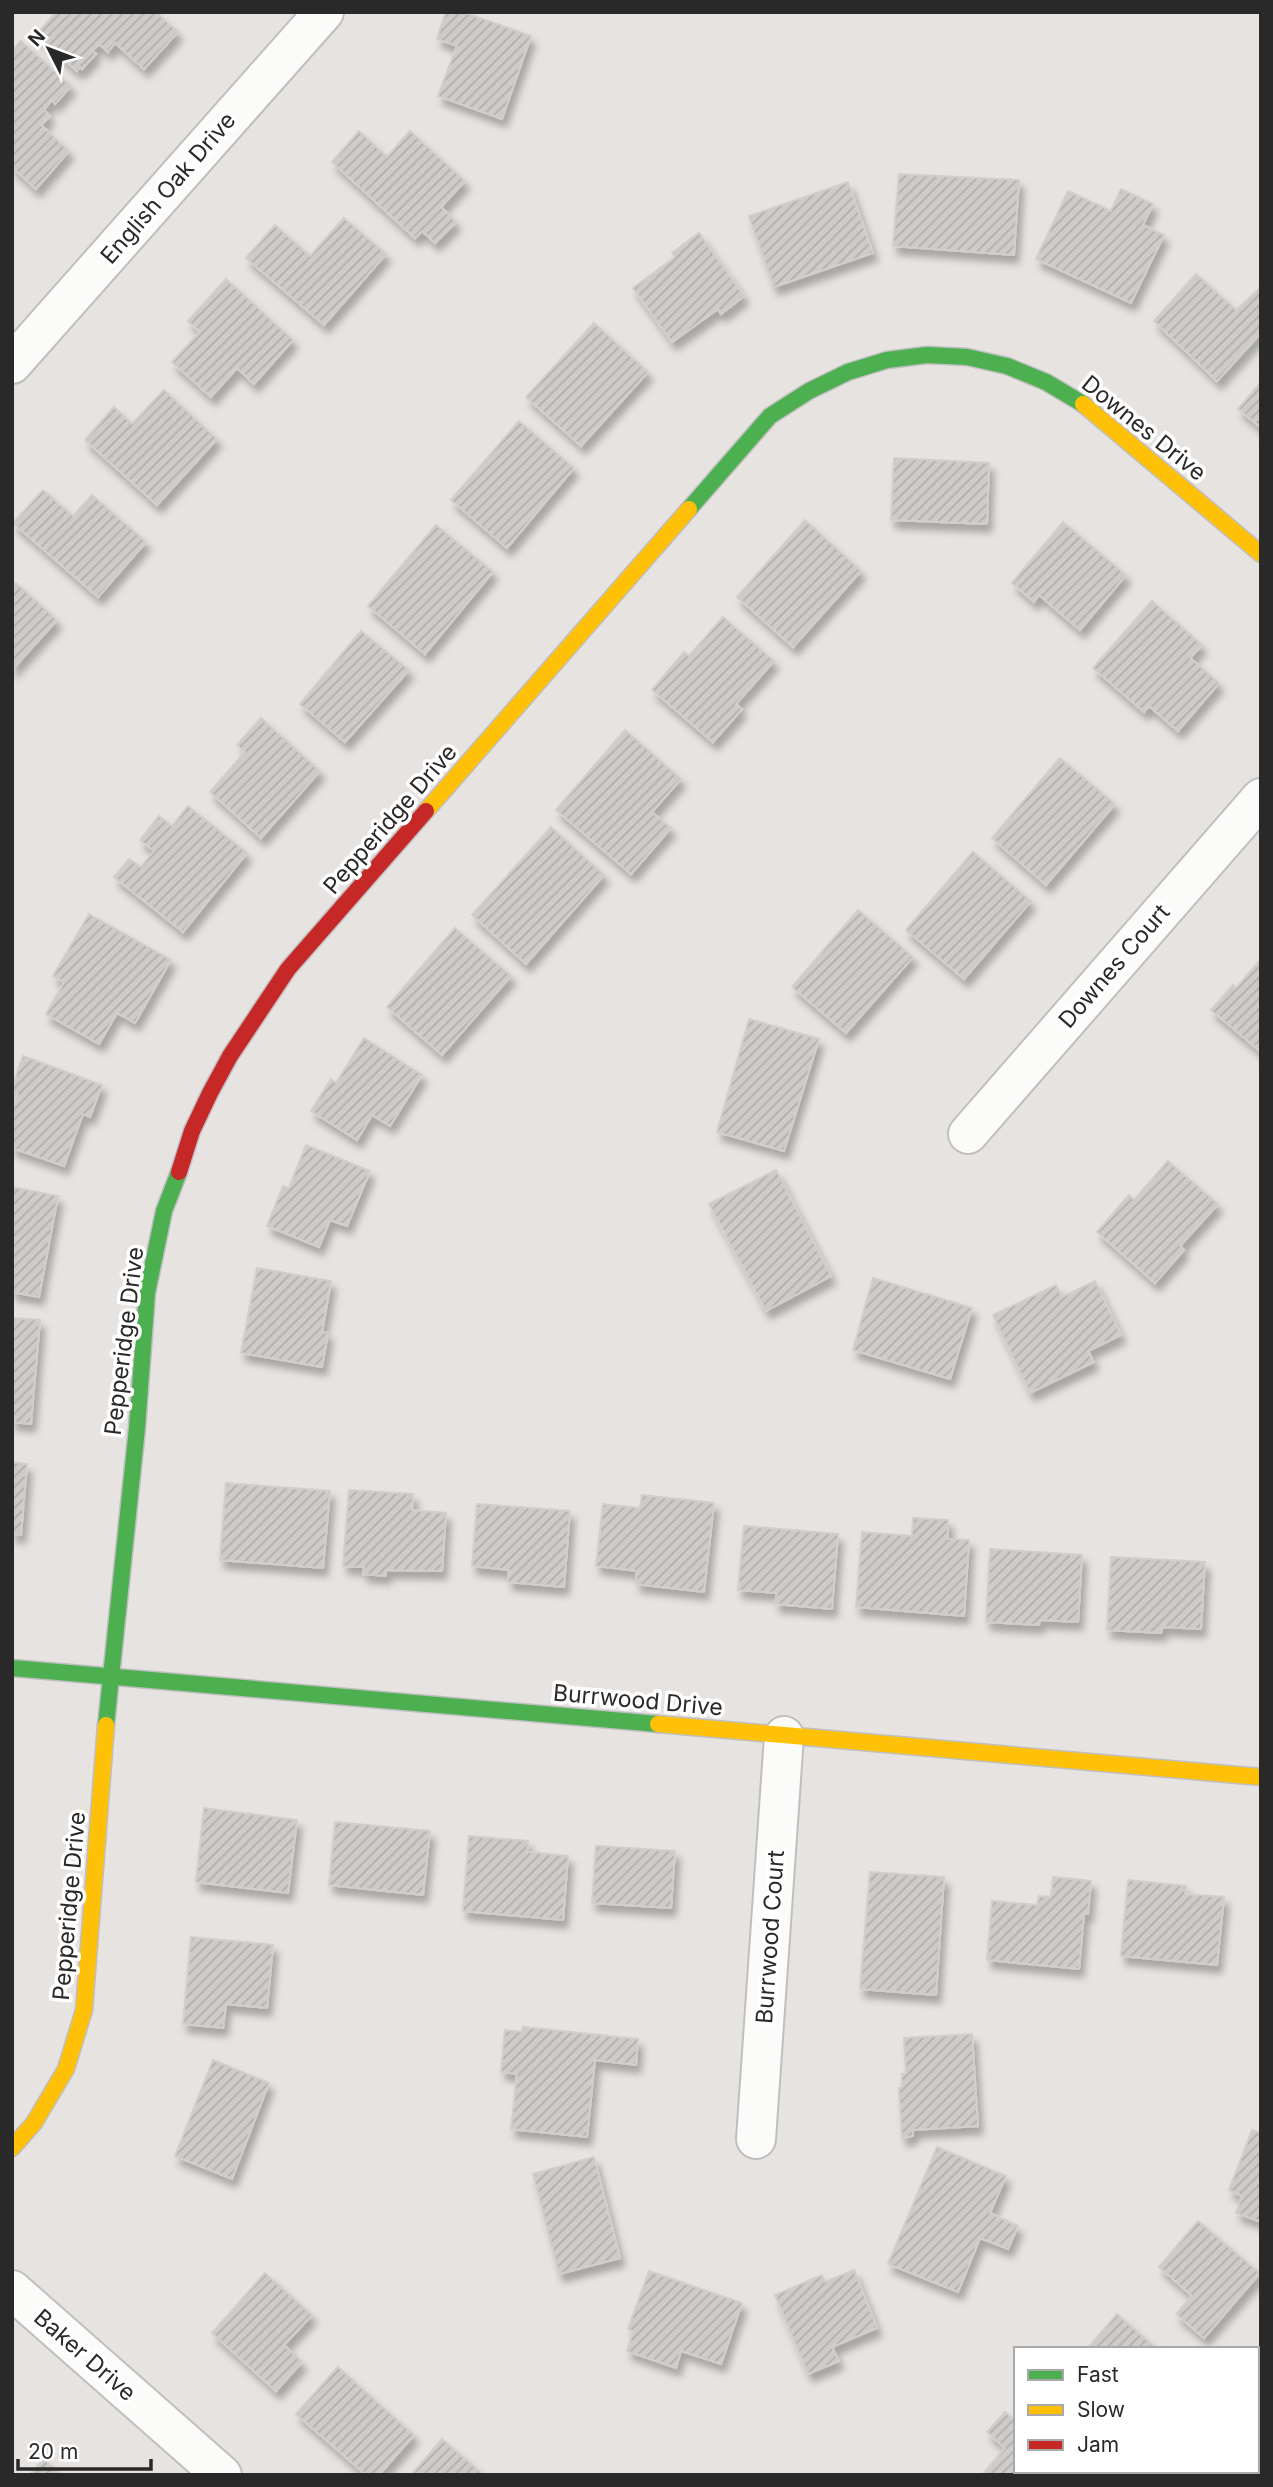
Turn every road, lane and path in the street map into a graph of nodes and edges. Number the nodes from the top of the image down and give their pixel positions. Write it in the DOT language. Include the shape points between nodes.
graph roads {
  1 [pos="324,12"];
  2 [pos="902,356"];
  3 [pos="12,364"];
  4 [pos="1261,554"];
  5 [pos="1261,798"];
  6 [pos="968,1134"];
  7 [pos="12,1668"];
  8 [pos="110,1676"];
  9 [pos="784,1736"];
  10 [pos="1261,1777"];
  11 [pos="756,2139"];
  12 [pos="12,2148"];
  13 [pos="12,2290"];
  14 [pos="222,2475"];
  1 -- 3 [label="street, English Oak Drive"];
  2 -- 4 [label="street, Downes Drive" via="944,354 988,361 1049,383 1094,412"];
  2 -- 8 [label="street, Pepperidge Drive" via="832,377 770,415 288,969 230,1056 192,1131 164,1210 148,1293"];
  5 -- 6 [label="street, Downes Court"];
  7 -- 8 [label="street, Burrwood Drive"];
  8 -- 9 [label="street, Burrwood Drive"];
  8 -- 12 [label="street, Pepperidge Drive" via="84,2010 66,2069 34,2123"];
  9 -- 10 [label="street, Burrwood Drive"];
  9 -- 11 [label="street, Burrwood Court"];
  13 -- 14 [label="street, Baker Drive"];
}
